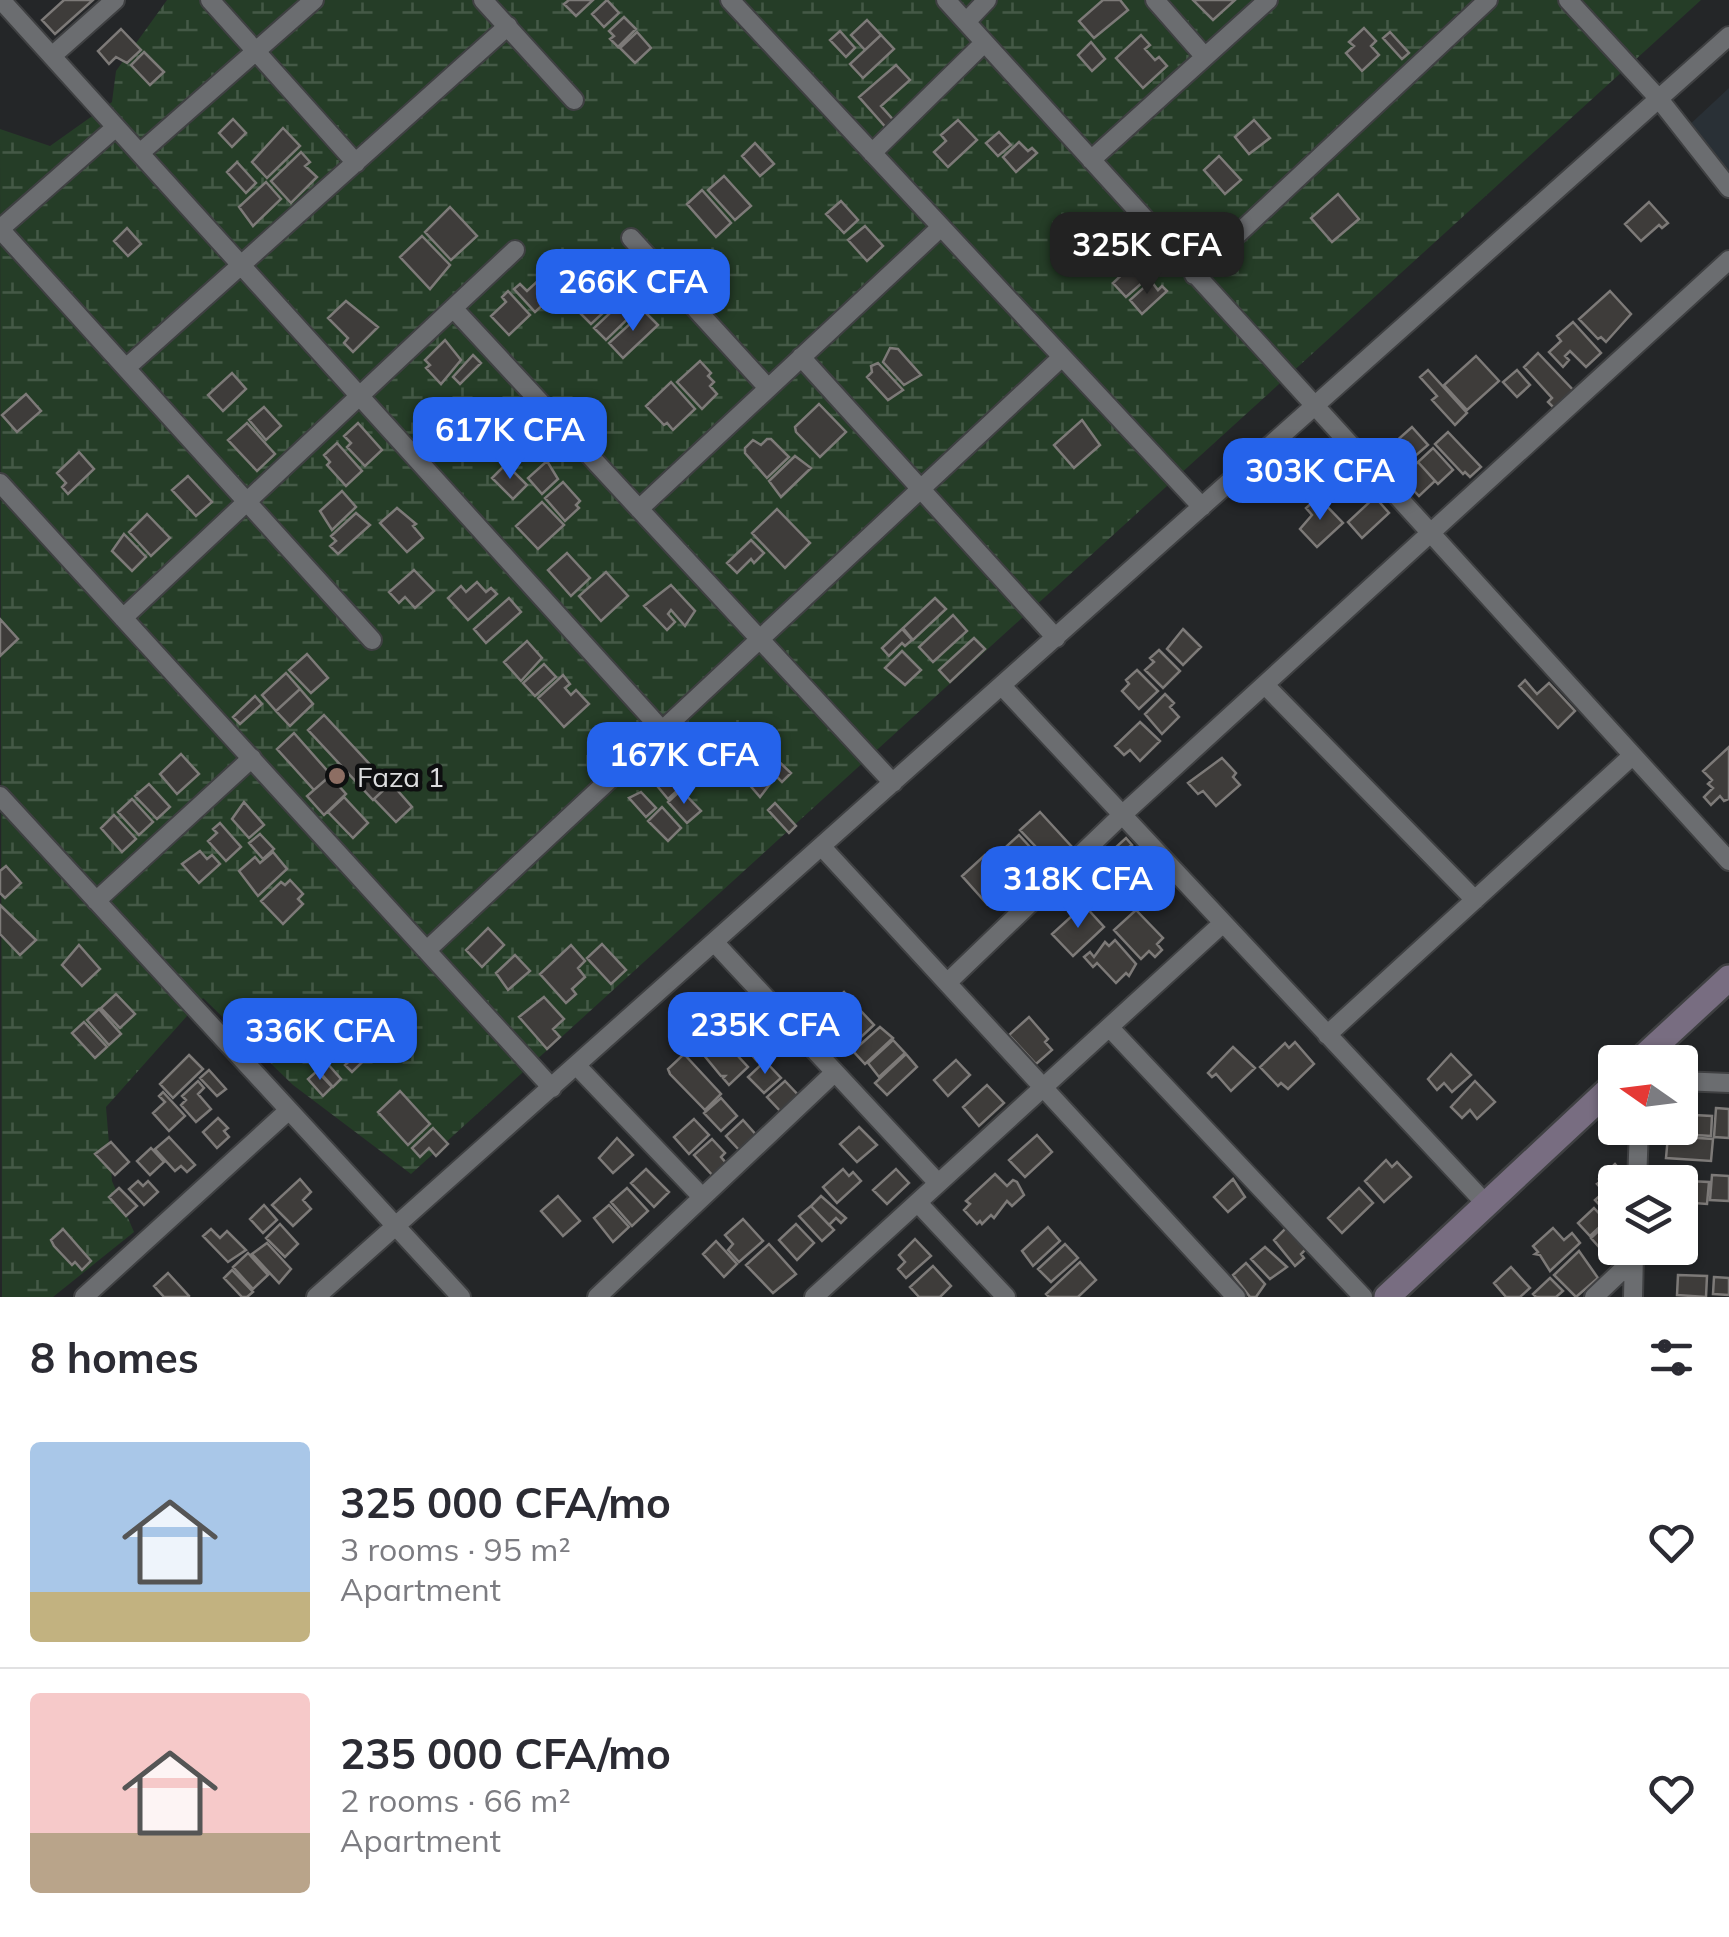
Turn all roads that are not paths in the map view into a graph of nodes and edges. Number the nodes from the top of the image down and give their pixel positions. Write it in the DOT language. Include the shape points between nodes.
graph roads {
  1 [pos="1,0"];
  2 [pos="115,0"];
  3 [pos="210,0"];
  4 [pos="314,0"];
  5 [pos="484,0"];
  6 [pos="730,0"];
  7 [pos="946,0"];
  8 [pos="987,0"];
  9 [pos="1155,0"];
  10 [pos="1268,0"];
  11 [pos="1488,0"];
  12 [pos="1568,0"];
  13 [pos="966,22"];
  14 [pos="508,26"];
  15 [pos="1729,36"];
  16 [pos="984,42"];
  17 [pos="256,51"];
  18 [pos="52,56"];
  19 [pos="1205,56"];
  20 [pos="1658,99"];
  21 [pos="574,100"];
  22 [pos="116,127"];
  23 [pos="140,152"];
  24 [pos="872,153"];
  25 [pos="1090,160"];
  26 [pos="356,162"];
  27 [pos="1729,188"];
  28 [pos="941,226"];
  29 [pos="631,238"];
  30 [pos="515,250"];
  31 [pos="1729,260"];
  32 [pos="242,265"];
  33 [pos="1194,275"];
  34 [pos="454,308"];
  35 [pos="1062,357"];
  36 [pos="801,358"];
  37 [pos="126,368"];
  38 [pos="768,388"];
  39 [pos="360,396"];
  40 [pos="1314,408"];
  41 [pos="0,483"];
  42 [pos="920,489"];
  43 [pos="247,502"];
  44 [pos="1202,507"];
  45 [pos="639,509"];
  46 [pos="1430,535"];
  47 [pos="123,618"];
  48 [pos="1056,638"];
  49 [pos="759,639"];
  50 [pos="372,640"];
  51 [pos="1265,685"];
  52 [pos="1002,686"];
  53 [pos="661,728"];
  54 [pos="1632,756"];
  55 [pos="252,758"];
  56 [pos="893,784"];
  57 [pos="1,800"];
  58 [pos="1122,815"];
  59 [pos="822,847"];
  60 [pos="1729,861"];
  61 [pos="96,900"];
  62 [pos="1475,900"];
  63 [pos="1223,923"];
  64 [pos="714,943"];
  65 [pos="426,950"];
  66 [pos="1729,978"];
  67 [pos="947,983"];
  68 [pos="1110,1028"];
  69 [pos="1328,1035"];
  70 [pos="1658,1045"];
  71 [pos="577,1066"];
  72 [pos="834,1073"];
  73 [pos="1698,1082"];
  74 [pos="1729,1083"];
  75 [pos="552,1088"];
  76 [pos="1044,1089"];
  77 [pos="1598,1100"];
  78 [pos="290,1110"];
  79 [pos="938,1183"];
  80 [pos="702,1197"];
  81 [pos="918,1203"];
  82 [pos="1486,1204"];
  83 [pos="397,1227"];
  84 [pos="1624,1265"];
  85 [pos="1633,1265"];
  86 [pos="84,1297"];
  87 [pos="316,1297"];
  88 [pos="461,1297"];
  89 [pos="597,1297"];
  90 [pos="814,1297"];
  91 [pos="1006,1297"];
  92 [pos="1236,1297"];
  93 [pos="1364,1297"];
  94 [pos="1386,1297"];
  95 [pos="1594,1297"];
  96 [pos="1632,1297"];
  1 -- 18 [label="street"];
  2 -- 18 [label="street"];
  3 -- 17 [label="street"];
  4 -- 17 [label="street"];
  5 -- 14 [label="street"];
  6 -- 24 [label="street"];
  7 -- 13 [label="street"];
  8 -- 13 [label="street"];
  9 -- 19 [label="street"];
  10 -- 19 [label="street"];
  11 -- 33 [label="street"];
  12 -- 20 [label="street"];
  13 -- 16 [label="street"];
  14 -- 21 [label="street"];
  14 -- 26 [label="street"];
  15 -- 20 [label="street"];
  16 -- 24 [label="street"];
  16 -- 25 [label="street"];
  17 -- 23 [label="street"];
  17 -- 26 [label="street"];
  18 -- 22 [label="street"];
  19 -- 25 [label="street"];
  20 -- 27 [label="street"];
  20 -- 40 [label="street"];
  22 -- 23 [label="street"];
  22 -- 37 [label="street" via="0,229"];
  23 -- 32 [label="street"];
  24 -- 28 [label="street"];
  25 -- 33 [label="street"];
  26 -- 32 [label="street"];
  28 -- 35 [label="street"];
  28 -- 36 [label="street"];
  29 -- 38 [label="street"];
  30 -- 34 [label="street"];
  31 -- 46 [label="street"];
  32 -- 37 [label="street"];
  32 -- 39 [label="street"];
  33 -- 40 [label="street"];
  34 -- 39 [label="street"];
  34 -- 45 [label="street"];
  35 -- 42 [label="street"];
  35 -- 44 [label="street"];
  36 -- 38 [label="street"];
  36 -- 42 [label="street"];
  37 -- 43 [label="street"];
  38 -- 45 [label="street"];
  39 -- 43 [label="street"];
  39 -- 53 [label="street"];
  40 -- 44 [label="street"];
  40 -- 46 [label="street"];
  41 -- 47 [label="street"];
  42 -- 48 [label="street"];
  42 -- 49 [label="street"];
  43 -- 47 [label="street"];
  43 -- 50 [label="street"];
  44 -- 48 [label="street"];
  45 -- 49 [label="street"];
  46 -- 51 [label="street"];
  46 -- 54 [label="street"];
  47 -- 55 [label="street"];
  48 -- 52 [label="street"];
  49 -- 53 [label="street"];
  49 -- 56 [label="street"];
  51 -- 58 [label="street"];
  51 -- 62 [label="street"];
  52 -- 56 [label="street"];
  52 -- 58 [label="street"];
  53 -- 65 [label="street"];
  54 -- 60 [label="street"];
  54 -- 62 [label="street"];
  55 -- 61 [label="street"];
  55 -- 65 [label="street"];
  56 -- 59 [label="street"];
  57 -- 61 [label="street"];
  58 -- 63 [label="street"];
  58 -- 67 [label="street"];
  59 -- 64 [label="street"];
  59 -- 67 [label="street"];
  61 -- 78 [label="street"];
  62 -- 69 [label="street"];
  63 -- 68 [label="street"];
  63 -- 69 [label="street"];
  64 -- 71 [label="street"];
  64 -- 72 [label="street"];
  65 -- 75 [label="street"];
  66 -- 70 [label="street"];
  67 -- 76 [label="street"];
  68 -- 76 [label="street"];
  68 -- 93 [label="street"];
  69 -- 82 [label="street"];
  71 -- 75 [label="street"];
  71 -- 80 [label="street"];
  72 -- 79 [label="street"];
  72 -- 80 [label="street"];
  73 -- 74 [label="street"];
  75 -- 83 [label="street"];
  76 -- 79 [label="street"];
  76 -- 92 [label="street"];
  77 -- 82 [label="street"];
  78 -- 83 [label="street"];
  78 -- 86 [label="street"];
  79 -- 81 [label="street"];
  80 -- 89 [label="street"];
  81 -- 90 [label="street"];
  81 -- 91 [label="street"];
  82 -- 94 [label="street"];
  83 -- 87 [label="street"];
  83 -- 88 [label="street"];
  84 -- 95 [label="street"];
  85 -- 96 [label="street"];
}
